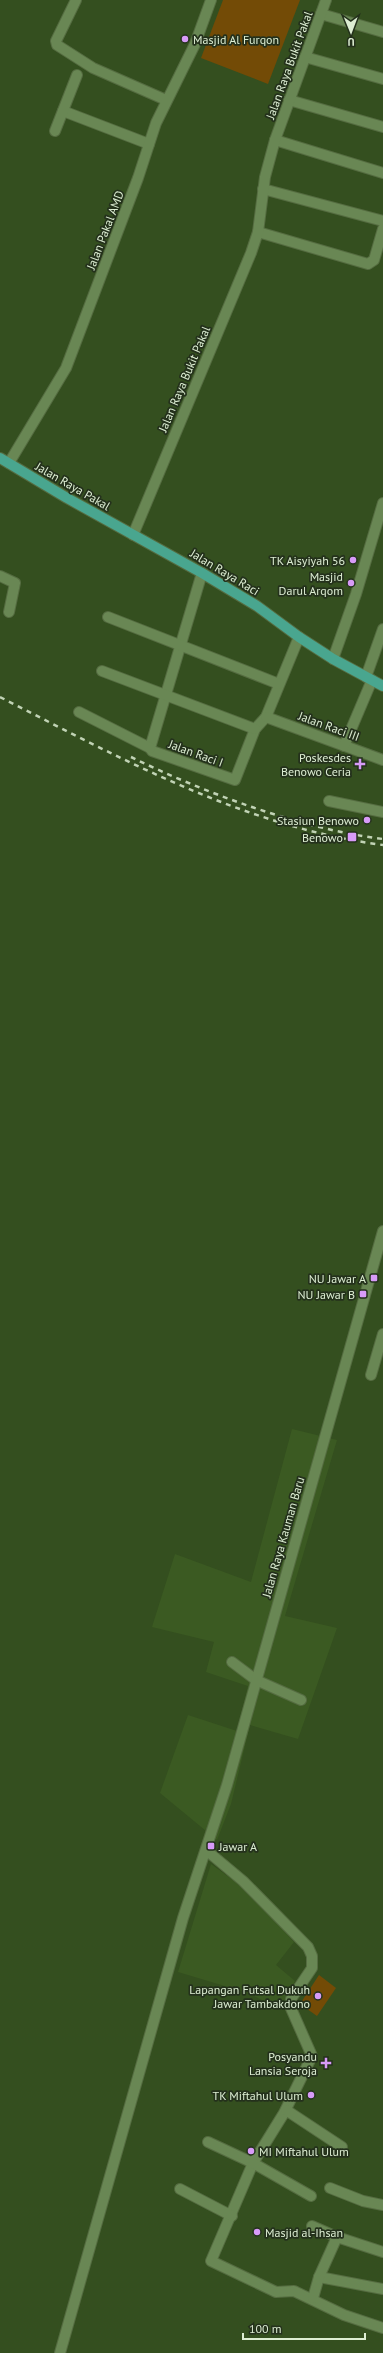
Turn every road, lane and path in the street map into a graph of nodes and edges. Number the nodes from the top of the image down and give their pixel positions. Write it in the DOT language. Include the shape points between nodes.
graph roads {
  1 [pos="76,0"];
  2 [pos="211,0"];
  3 [pos="326,0"];
  4 [pos="321,14"];
  5 [pos="383,32"];
  6 [pos="305,57"];
  7 [pos="77,75"];
  8 [pos="383,79"];
  9 [pos="166,100"];
  10 [pos="289,100"];
  11 [pos="63,110"];
  12 [pos="383,126"];
  13 [pos="55,131"];
  14 [pos="275,140"];
  15 [pos="149,144"];
  16 [pos="383,173"];
  17 [pos="263,189"];
  18 [pos="383,221"];
  19 [pos="383,229"];
  20 [pos="258,232"];
  21 [pos="3,460"];
  22 [pos="383,503"];
  23 [pos="133,535"];
  24 [pos="202,573"];
  25 [pos="0,576"];
  26 [pos="9,612"];
  27 [pos="108,617"];
  28 [pos="383,629"];
  29 [pos="299,637"];
  30 [pos="180,645"];
  31 [pos="333,659"];
  32 [pos="102,671"];
  33 [pos="369,679"];
  34 [pos="279,684"];
  35 [pos="383,686"];
  36 [pos="166,695"];
  37 [pos="79,712"];
  38 [pos="266,717"];
  39 [pos="255,729"];
  40 [pos="344,746"];
  41 [pos="150,748"];
  42 [pos="383,760"];
  43 [pos="328,801"];
  44 [pos="383,812"];
  45 [pos="383,1231"];
  46 [pos="383,1334"];
  47 [pos="371,1375"];
  48 [pos="232,1662"];
  49 [pos="256,1680"];
  50 [pos="301,1700"];
  51 [pos="206,1850"];
  52 [pos="286,2110"];
  53 [pos="208,2142"];
  54 [pos="342,2147"];
  55 [pos="253,2163"];
  56 [pos="330,2188"];
  57 [pos="180,2189"];
  58 [pos="311,2196"];
  59 [pos="383,2205"];
  60 [pos="232,2216"];
  61 [pos="312,2226"];
  62 [pos="337,2237"];
  63 [pos="383,2252"];
  64 [pos="319,2276"];
  65 [pos="383,2289"];
  66 [pos="313,2298"];
  67 [pos="382,2325"];
  68 [pos="60,2353"];
  1 -- 9 [label="street" via="56,41 57,45 93,68"];
  2 -- 9 [label="street, Jalan Pakal AMD" via="195,44"];
  3 -- 4 [label="street, Jalan Raya Bukit Pakal"];
  4 -- 5 [label="street"];
  4 -- 6 [label="street, Jalan Raya Bukit Pakal"];
  6 -- 8 [label="street"];
  6 -- 10 [label="street, Jalan Raya Bukit Pakal"];
  7 -- 11 [label="street"];
  9 -- 15 [label="street, Jalan Pakal AMD"];
  10 -- 12 [label="street"];
  10 -- 14 [label="street, Jalan Raya Bukit Pakal"];
  11 -- 13 [label="street"];
  11 -- 15 [label="street"];
  14 -- 16 [label="street"];
  14 -- 17 [label="street, Jalan Raya Bukit Pakal"];
  15 -- 21 [label="street, Jalan Pakal AMD" via="66,368"];
  17 -- 18 [label="street"];
  17 -- 20 [label="street, Jalan Raya Bukit Pakal"];
  19 -- 20 [label="street" via="374,260 368,264"];
  20 -- 23 [label="street, Jalan Raya Bukit Pakal"];
  21 -- 23 [label="main road, Jalan Raya Pakal"];
  22 -- 31 [label="street" via="356,594"];
  23 -- 24 [label="main road, Jalan Raya Raci"];
  24 -- 29 [label="main road, Jalan Raya Raci" via="257,606"];
  24 -- 30 [label="street, Jalan Raci I"];
  25 -- 26 [label="street" via="15,582"];
  27 -- 30 [label="street"];
  28 -- 33 [label="street"];
  29 -- 31 [label="main road, Jalan Raya Raci"];
  29 -- 34 [label="street, Jalan Raci I"];
  30 -- 34 [label="street"];
  30 -- 36 [label="street, Jalan Raci I"];
  31 -- 33 [label="main road, Jalan Raya Raci"];
  32 -- 36 [label="street"];
  33 -- 35 [label="main road, Jalan Raya Raci"];
  33 -- 40 [label="street"];
  34 -- 38 [label="street, Jalan Raci I"];
  36 -- 39 [label="street"];
  36 -- 41 [label="street, Jalan Raci I"];
  37 -- 41 [label="street"];
  38 -- 39 [label="street, Jalan Raci I"];
  38 -- 40 [label="street, Jalan Raci III"];
  39 -- 41 [label="street, Jalan Raci I" via="234,780 152,751"];
  40 -- 42 [label="street, Jalan Raci III"];
  43 -- 44 [label="street"];
  45 -- 49 [label="street, Jalan Raya Kauman Baru"];
  46 -- 47 [label="street"];
  48 -- 49 [label="street"];
  49 -- 50 [label="street"];
  49 -- 51 [label="street, Jalan Raya Kauman Baru"];
  51 -- 52 [label="street" via="243,1881 308,1947 312,1956 312,1968 291,1999 290,2006 312,2056"];
  51 -- 68 [label="street, Jalan Raya Kauman Baru" via="183,1918"];
  52 -- 54 [label="street"];
  52 -- 55 [label="street"];
  53 -- 55 [label="street"];
  55 -- 58 [label="street"];
  55 -- 60 [label="street"];
  56 -- 59 [label="street" via="363,2201"];
  57 -- 60 [label="street"];
  60 -- 66 [label="street" via="211,2261 276,2292 294,2291"];
  61 -- 62 [label="street"];
  62 -- 63 [label="street"];
  62 -- 64 [label="street"];
  64 -- 65 [label="street"];
  64 -- 66 [label="street"];
  66 -- 67 [label="street" via="344,2315"];
}
